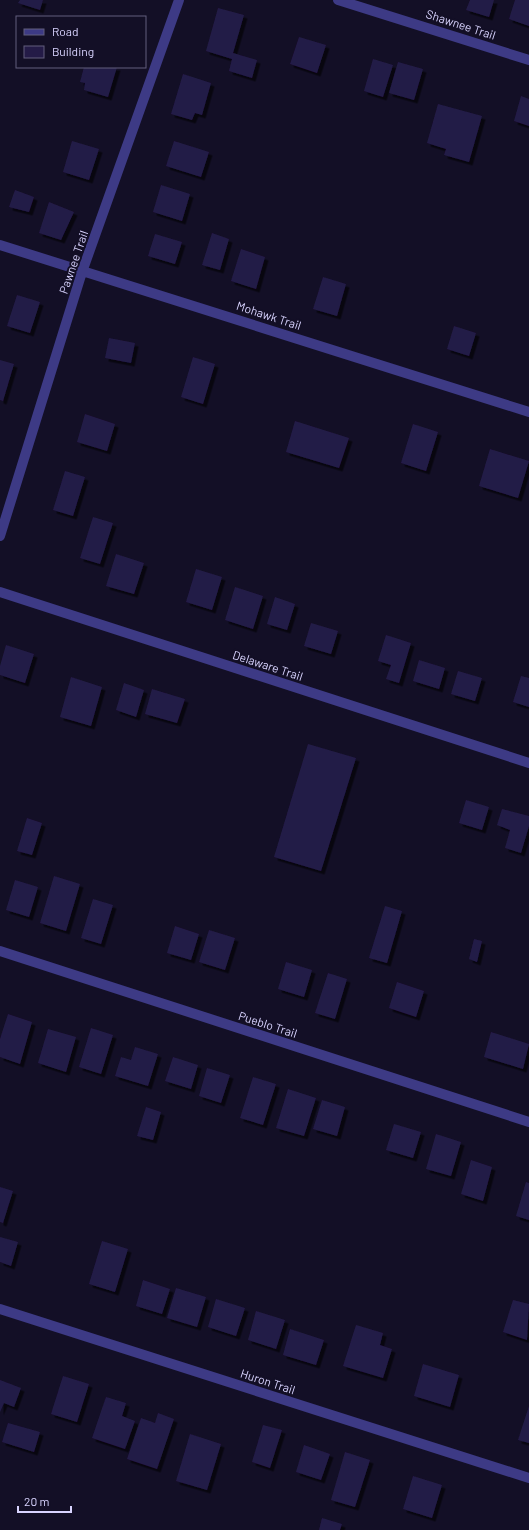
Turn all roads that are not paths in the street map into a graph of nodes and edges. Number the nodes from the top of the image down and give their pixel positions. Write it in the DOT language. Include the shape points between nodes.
graph roads {
  1 [pos="179,0"];
  2 [pos="338,0"];
  3 [pos="529,60"];
  4 [pos="0,246"];
  5 [pos="82,272"];
  6 [pos="529,412"];
  7 [pos="0,536"];
  8 [pos="0,592"];
  9 [pos="529,762"];
  10 [pos="0,951"];
  11 [pos="529,1122"];
  12 [pos="0,1309"];
  13 [pos="529,1478"];
  1 -- 5 [label="street, Pawnee Trail"];
  2 -- 3 [label="street, Shawnee Trail"];
  4 -- 5 [label="street, Mohawk Trail"];
  5 -- 6 [label="street, Mohawk Trail"];
  5 -- 7 [label="street, Pawnee Trail"];
  8 -- 9 [label="street, Delaware Trail"];
  10 -- 11 [label="street, Pueblo Trail"];
  12 -- 13 [label="street, Huron Trail"];
}
